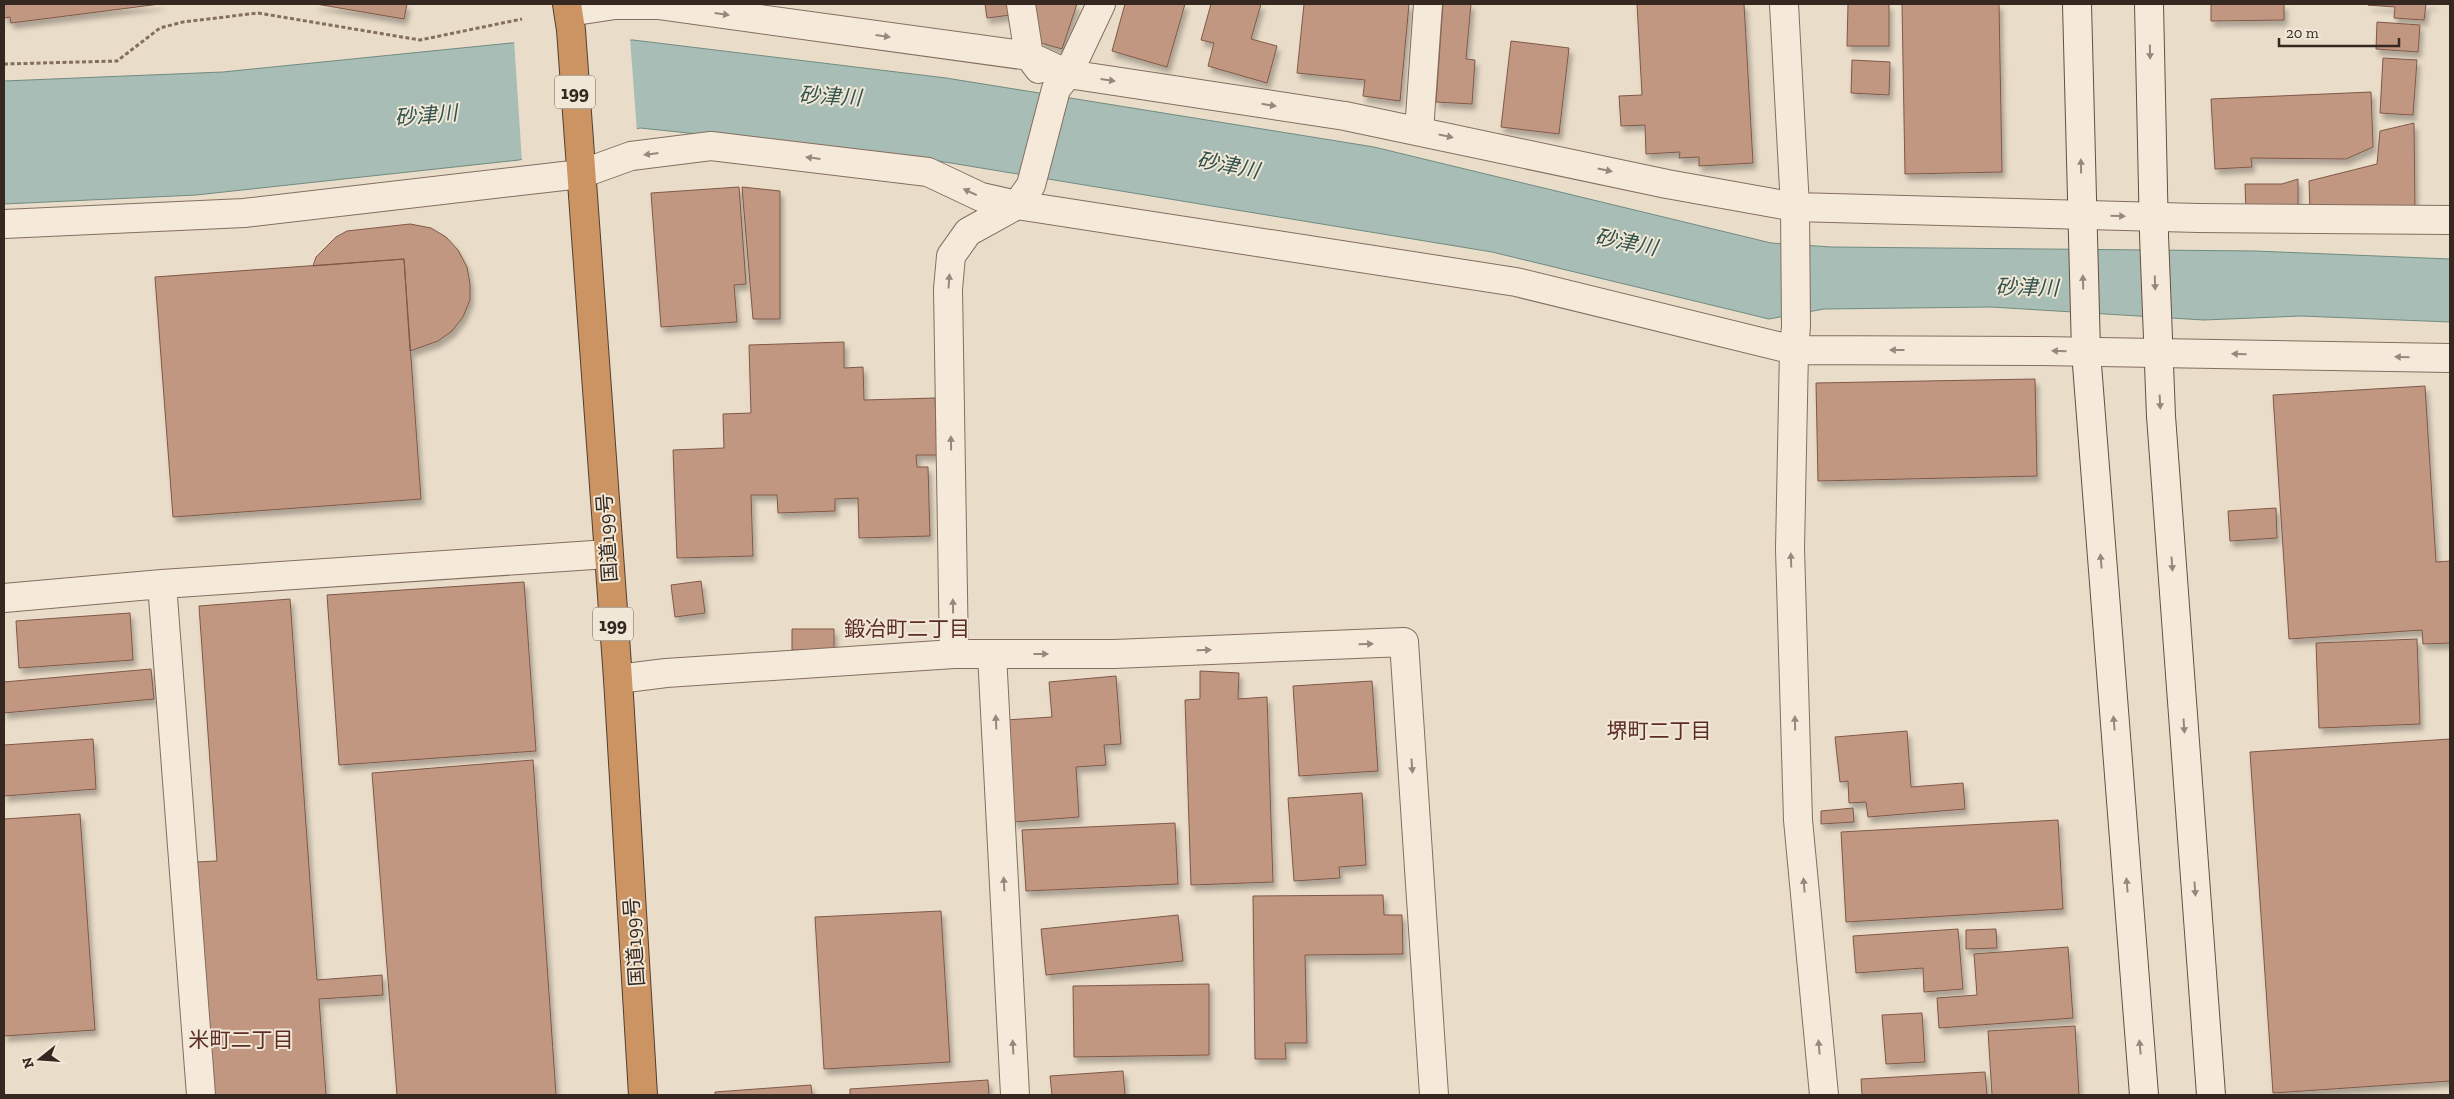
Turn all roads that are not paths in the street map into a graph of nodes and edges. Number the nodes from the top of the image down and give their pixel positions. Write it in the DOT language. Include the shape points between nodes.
graph roads {
  1 [pos="1022,4"];
  2 [pos="1101,4"];
  3 [pos="1428,4"];
  4 [pos="1784,4"];
  5 [pos="2077,4"];
  6 [pos="2149,4"];
  7 [pos="569,12"];
  8 [pos="1029,56"];
  9 [pos="1062,82"];
  10 [pos="1419,130"];
  11 [pos="580,164"];
  12 [pos="1024,195"];
  13 [pos="1795,207"];
  14 [pos="2450,220"];
  15 [pos="4,224"];
  16 [pos="2082,224"];
  17 [pos="2154,226"];
  18 [pos="1795,338"];
  19 [pos="2085,341"];
  20 [pos="2157,342"];
  21 [pos="2450,358"];
  22 [pos="608,554"];
  23 [pos="162,584"];
  24 [pos="4,598"];
  25 [pos="954,654"];
  26 [pos="992,654"];
  27 [pos="618,679"];
  28 [pos="201,1095"];
  29 [pos="644,1095"];
  30 [pos="1015,1095"];
  31 [pos="1434,1095"];
  32 [pos="1824,1095"];
  33 [pos="2144,1095"];
  34 [pos="2210,1095"];
  1 -- 8 [label="street"];
  2 -- 9 [label="street"];
  3 -- 10 [label="street"];
  4 -- 13 [label="street"];
  16 -- 5 [label="street, one-way"];
  6 -- 17 [label="street, one-way"];
  7 -- 8 [label="street, one-way" via="615,5 658,5"];
  7 -- 11 [label="highway, 国道199号 / 199"];
  8 -- 9 [label="street"];
  9 -- 10 [label="street, one-way" via="1335,115"];
  9 -- 12 [label="street"];
  10 -- 13 [label="street, one-way" via="1667,184"];
  12 -- 11 [label="street, one-way" via="980,197 928,172 711,146"];
  11 -- 15 [label="street" via="244,213"];
  11 -- 22 [label="highway, 国道199号 / 199"];
  12 -- 18 [label="street" via="1516,282"];
  25 -- 12 [label="street, one-way" via="948,289 951,256 968,232"];
  13 -- 16 [label="street"];
  13 -- 18 [label="street"];
  14 -- 17 [label="street"];
  16 -- 17 [label="street, one-way"];
  19 -- 16 [label="street, one-way"];
  17 -- 20 [label="street, one-way"];
  19 -- 18 [label="street, one-way"];
  32 -- 18 [label="street, one-way" via="1798,812 1790,549"];
  19 -- 20 [label="street"];
  33 -- 19 [label="street, one-way"];
  21 -- 20 [label="street, one-way"];
  20 -- 34 [label="street, one-way"];
  22 -- 23 [label="street"];
  22 -- 27 [label="highway, 国道199号 / 199"];
  23 -- 24 [label="street"];
  23 -- 28 [label="street"];
  25 -- 26 [label="street"];
  25 -- 27 [label="street"];
  30 -- 26 [label="street, one-way"];
  26 -- 31 [label="street, one-way" via="1114,654 1404,642"];
  27 -- 29 [label="highway, 国道199号 / 199"];
}
